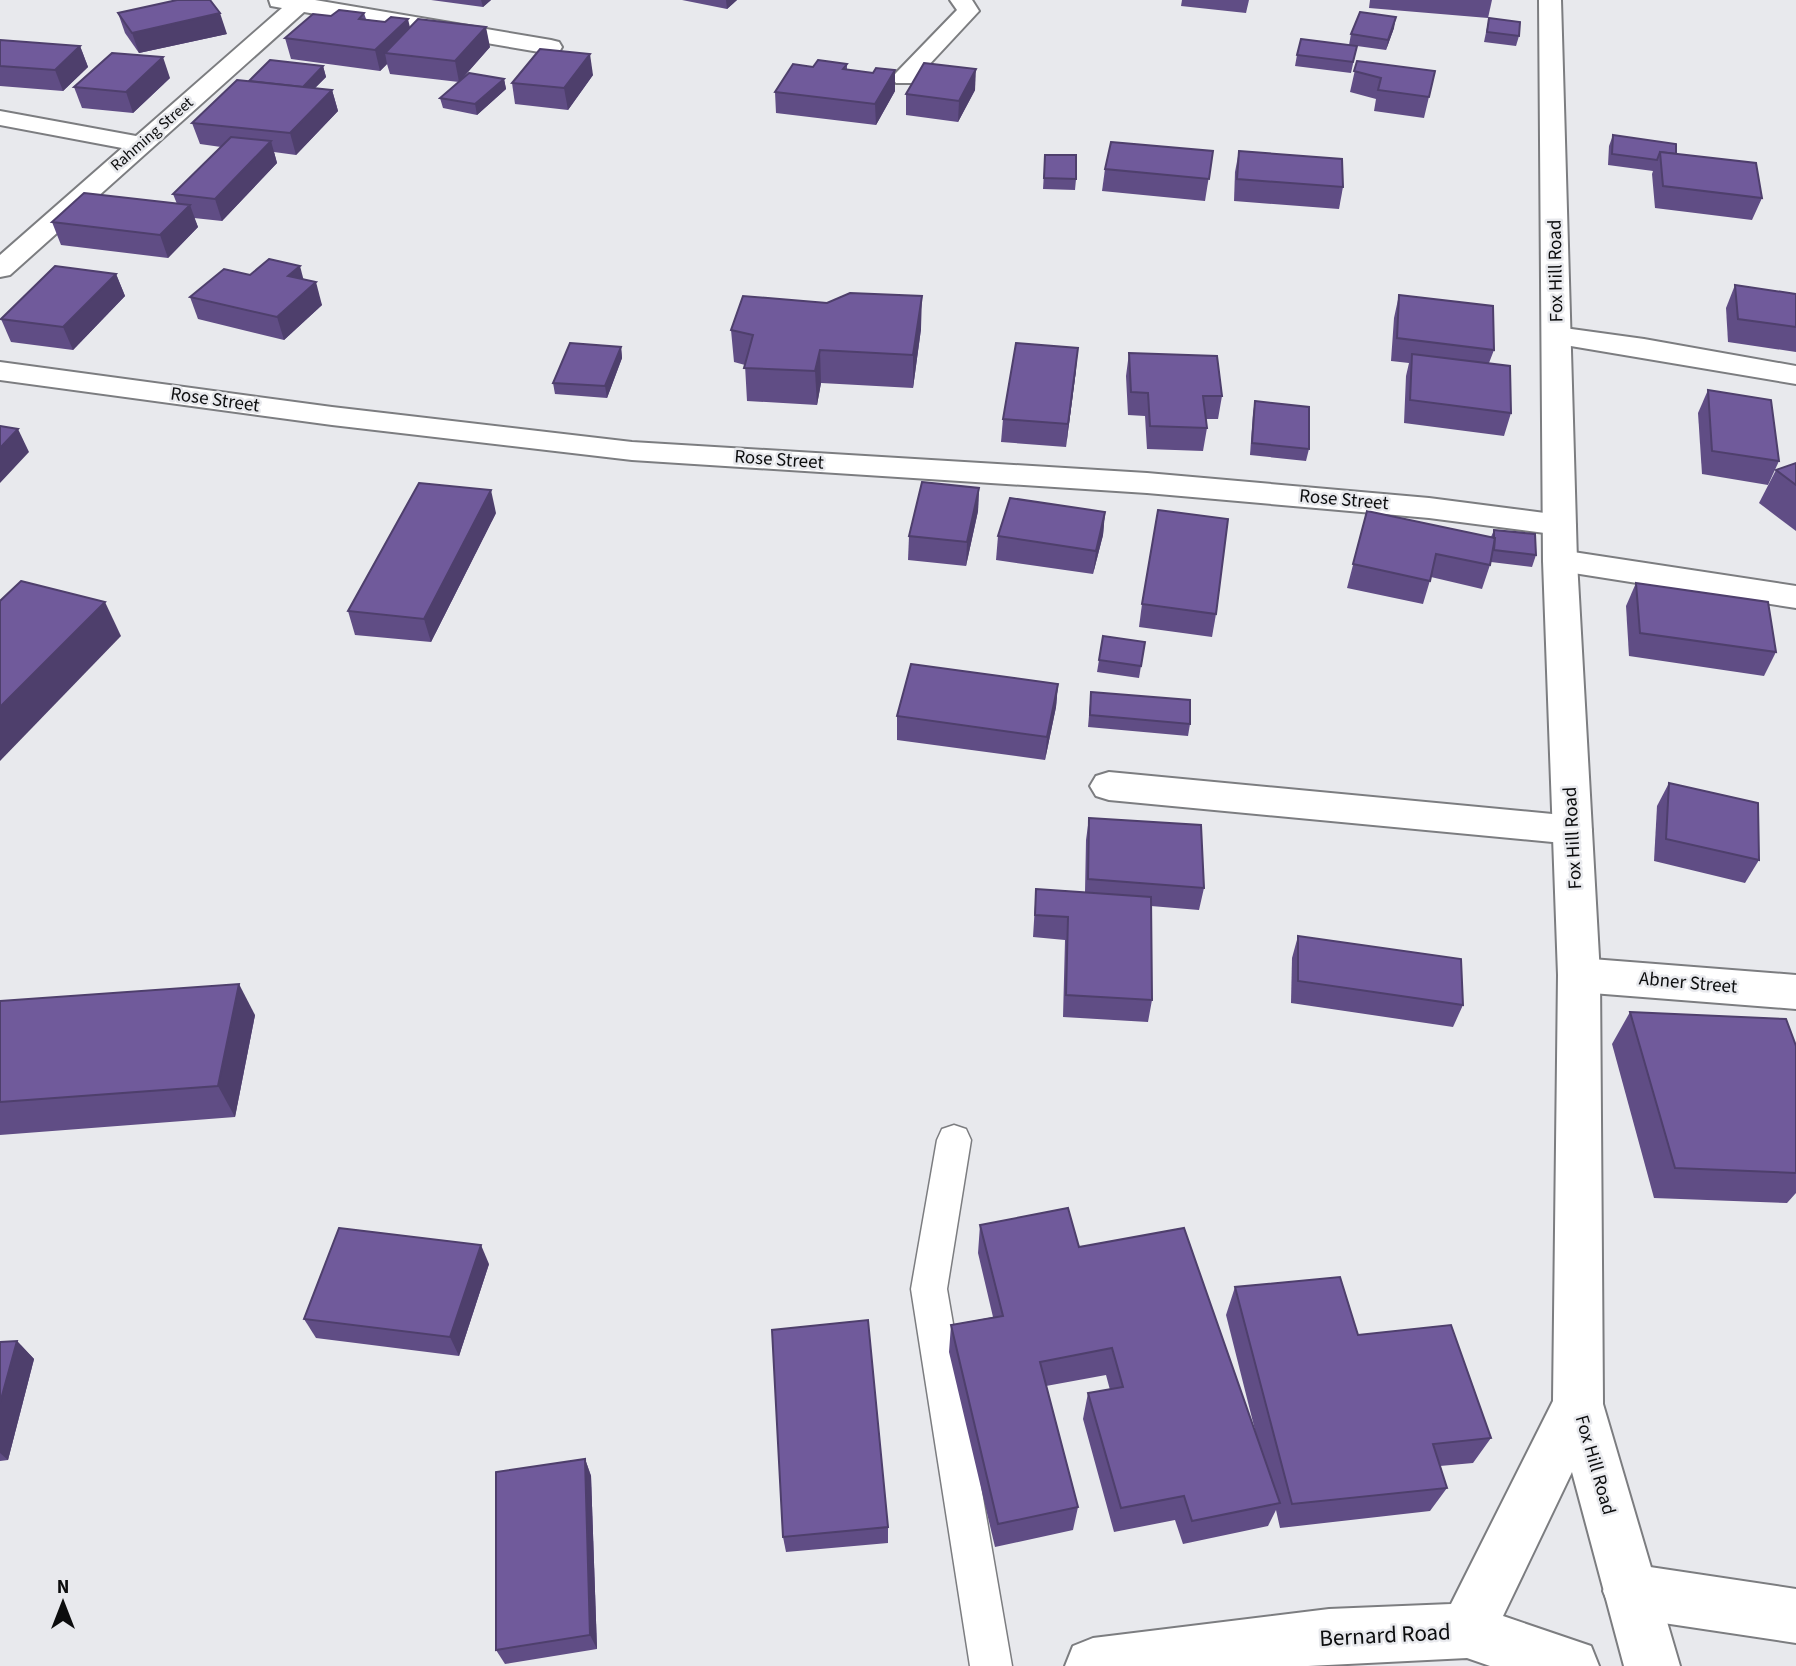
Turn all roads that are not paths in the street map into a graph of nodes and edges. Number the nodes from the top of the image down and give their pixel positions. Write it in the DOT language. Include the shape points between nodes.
graph roads {
  1 [pos="274,0"];
  2 [pos="961,0"];
  3 [pos="1550,0"];
  4 [pos="302,1"];
  5 [pos="551,47"];
  6 [pos="904,78"];
  7 [pos="0,118"];
  8 [pos="140,144"];
  9 [pos="0,269"];
  10 [pos="1557,336"];
  11 [pos="0,372"];
  12 [pos="1796,375"];
  13 [pos="1560,525"];
  14 [pos="1560,561"];
  15 [pos="1796,597"];
  16 [pos="1109,786"];
  17 [pos="1573,830"];
  18 [pos="1579,975"];
  19 [pos="1796,992"];
  20 [pos="954,1140"];
  21 [pos="1578,1404"];
  22 [pos="1630,1591"];
  23 [pos="1796,1616"];
  24 [pos="1467,1631"];
  25 [pos="991,1666"];
  26 [pos="1093,1666"];
  27 [pos="1571,1666"];
  28 [pos="1652,1666"];
  1 -- 4 [label="street"];
  2 -- 6 [label="street" via="968,12"];
  3 -- 10 [label="street, Fox Hill Road"];
  4 -- 5 [label="street"];
  4 -- 8 [label="street, Rahming Street"];
  7 -- 8 [label="street"];
  8 -- 9 [label="street, Rahming Street"];
  10 -- 12 [label="street"];
  10 -- 13 [label="street, Fox Hill Road"];
  11 -- 13 [label="street, Rose Street" via="632,450 1147,483 1429,508"];
  13 -- 14 [label="street, Fox Hill Road"];
  14 -- 15 [label="street"];
  14 -- 17 [label="street, Fox Hill Road"];
  16 -- 17 [label="street"];
  17 -- 18 [label="street, Fox Hill Road"];
  18 -- 19 [label="street, Abner Street"];
  18 -- 21 [label="street, Fox Hill Road"];
  20 -- 25 [label="lane" via="929,1289"];
  21 -- 22 [label="street, Fox Hill Road"];
  21 -- 24 [label="street, Bernard Road"];
  22 -- 23 [label="street"];
  22 -- 28 [label="street, Fox Hill Road"];
  24 -- 26 [label="street, Bernard Road" via="1329,1636"];
  24 -- 27 [label="street"];
}
